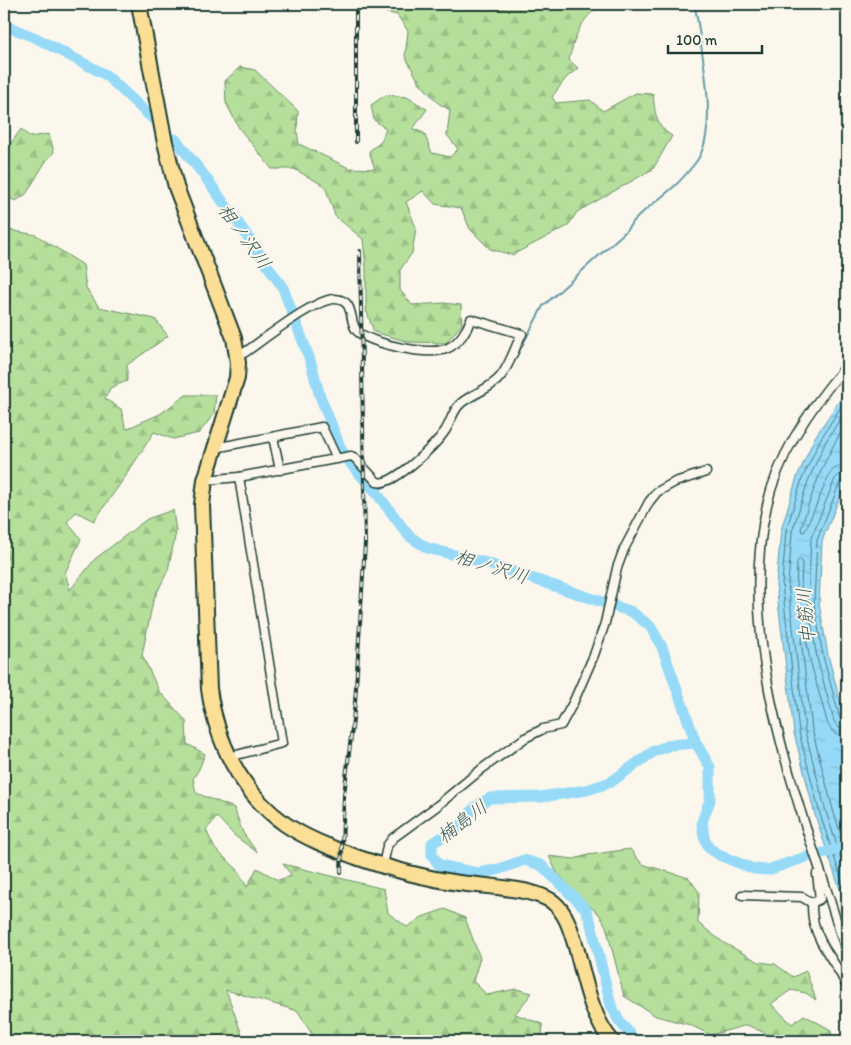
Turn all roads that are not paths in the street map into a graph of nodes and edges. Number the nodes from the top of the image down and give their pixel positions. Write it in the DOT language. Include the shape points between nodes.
graph roads {
  1 [pos="139,4"];
  2 [pos="238,353"];
  3 [pos="847,365"];
  4 [pos="274,437"];
  5 [pos="216,446"];
  6 [pos="338,459"];
  7 [pos="280,470"];
  8 [pos="706,472"];
  9 [pos="239,477"];
  10 [pos="206,480"];
  11 [pos="229,757"];
  12 [pos="383,866"];
  13 [pos="820,868"];
  14 [pos="742,895"];
  15 [pos="812,902"];
  16 [pos="847,953"];
  17 [pos="847,987"];
  18 [pos="612,1041"];
  1 -- 2 [label="highway" via="176,188"];
  2 -- 5 [label="highway" via="237,378"];
  2 -- 6 [label="street" via="244,353 314,305 338,299 347,304 357,331 388,345 432,351 447,349 468,329 471,319 522,334 500,378 460,404 446,430 402,473 380,484 356,458"];
  3 -- 13 [label="street" via="792,441 767,504 759,550 761,640 772,698 785,758"];
  4 -- 5 [label="street"];
  4 -- 6 [label="street" via="322,427"];
  4 -- 7 [label="street"];
  5 -- 10 [label="highway"];
  6 -- 7 [label="street"];
  7 -- 9 [label="street"];
  8 -- 12 [label="street" via="675,482 657,492 649,502 624,549 594,655 561,725 525,738 393,838"];
  9 -- 10 [label="street"];
  9 -- 11 [label="street" via="282,743"];
  10 -- 11 [label="highway" via="202,505 209,689 212,709"];
  11 -- 12 [label="highway" via="256,797 285,824 327,846"];
  12 -- 18 [label="highway" via="425,878 521,891 553,903 570,928 600,1025"];
  13 -- 15 [label="street" via="817,873 820,899"];
  13 -- 16 [label="street"];
  14 -- 15 [label="street" via="802,897"];
  15 -- 17 [label="street" via="814,925 820,940"];
}
